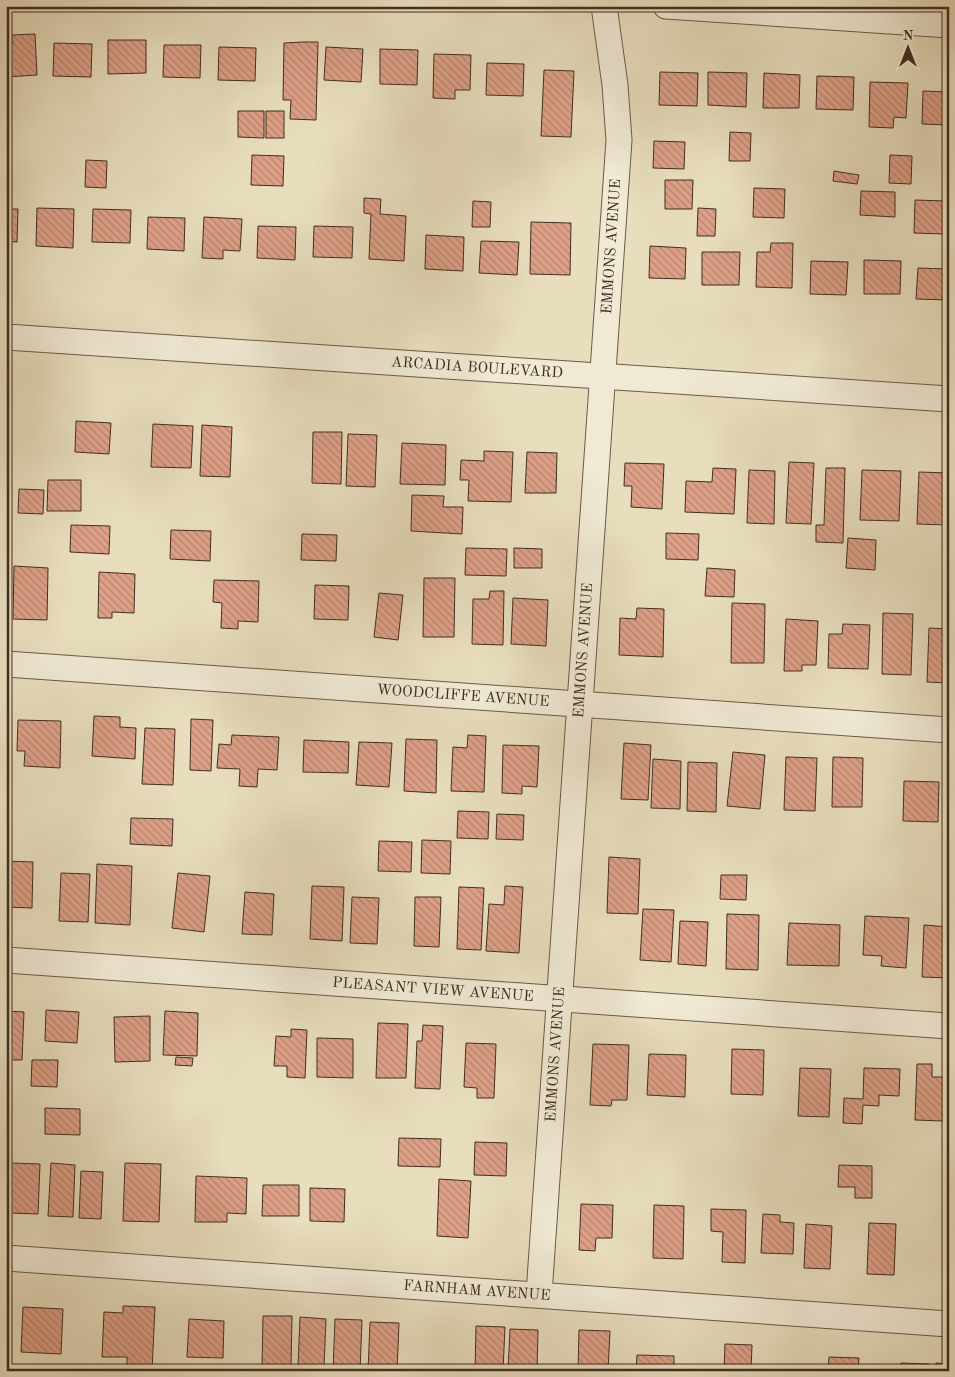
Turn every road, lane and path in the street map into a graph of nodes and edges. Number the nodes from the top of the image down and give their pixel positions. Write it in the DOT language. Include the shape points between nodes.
graph roads {
  1 [pos="604,6"];
  2 [pos="666,6"];
  3 [pos="949,25"];
  4 [pos="6,337"];
  5 [pos="604,377"];
  6 [pos="949,399"];
  7 [pos="6,664"];
  8 [pos="580,704"];
  9 [pos="949,730"];
  10 [pos="6,960"];
  11 [pos="560,1000"];
  12 [pos="949,1026"];
  13 [pos="6,1258"];
  14 [pos="539,1294"];
  15 [pos="949,1324"];
  1 -- 5 [label="street, EMMONS AVENUE" via="619,140"];
  2 -- 3 [label="street"];
  4 -- 5 [label="street, ARCADIA BOULEVARD"];
  5 -- 6 [label="street, ARCADIA BOULEVARD"];
  5 -- 8 [label="street, EMMONS AVENUE"];
  7 -- 8 [label="street, WOODCLIFFE AVENUE"];
  8 -- 9 [label="street, WOODCLIFFE AVENUE"];
  8 -- 11 [label="street, EMMONS AVENUE"];
  10 -- 11 [label="street, PLEASANT VIEW AVENUE"];
  11 -- 12 [label="street, PLEASANT VIEW AVENUE"];
  11 -- 14 [label="street, EMMONS AVENUE"];
  13 -- 14 [label="street, FARNHAM AVENUE"];
  14 -- 15 [label="street, FARNHAM AVENUE"];
}
